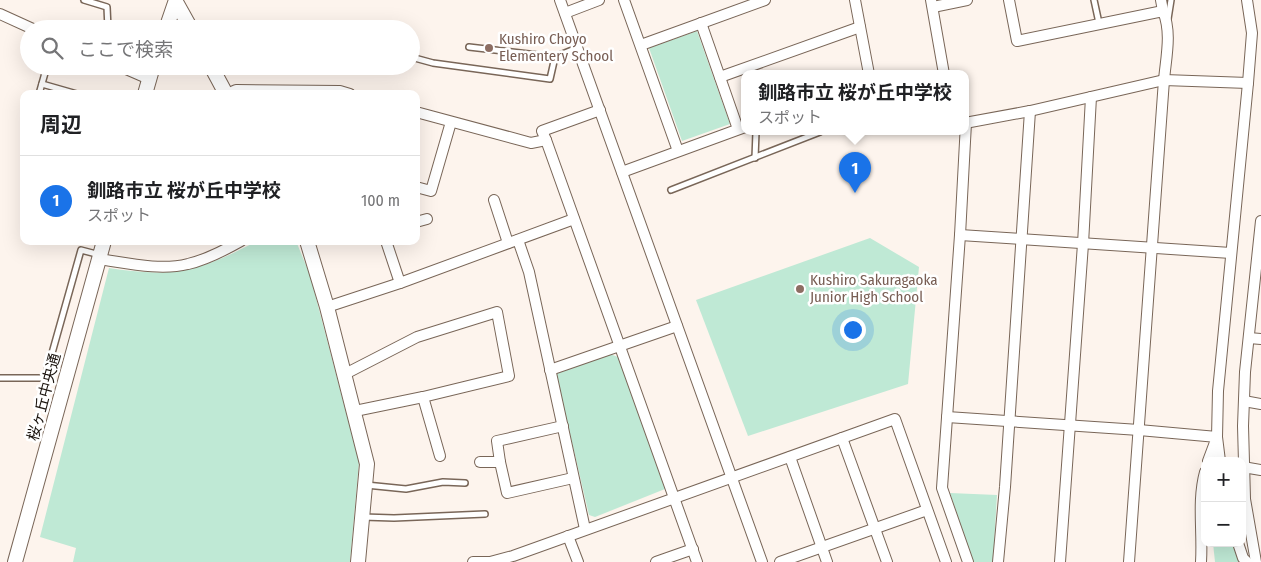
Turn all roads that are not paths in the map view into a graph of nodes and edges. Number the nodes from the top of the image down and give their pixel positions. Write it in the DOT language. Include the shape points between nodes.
graph roads {
  1 [pos="84,0"];
  2 [pos="560,0"];
  3 [pos="599,0"];
  4 [pos="624,0"];
  5 [pos="765,0"];
  6 [pos="855,0"];
  7 [pos="967,0"];
  8 [pos="1009,0"];
  9 [pos="1094,0"];
  10 [pos="1161,0"];
  11 [pos="1171,0"];
  12 [pos="1247,0"];
  13 [pos="176,1"];
  14 [pos="932,4"];
  15 [pos="1163,11"];
  16 [pos="565,13"];
  17 [pos="0,14"];
  18 [pos="108,20"];
  19 [pos="169,20"];
  20 [pos="186,20"];
  21 [pos="1167,22"];
  22 [pos="20,23"];
  23 [pos="701,23"];
  24 [pos="1100,23"];
  25 [pos="860,27"];
  26 [pos="640,45"];
  27 [pos="469,47"];
  28 [pos="577,48"];
  29 [pos="555,57"];
  30 [pos="420,59"];
  31 [pos="869,70"];
  32 [pos="943,70"];
  33 [pos="44,75"];
  34 [pos="150,75"];
  35 [pos="216,75"];
  36 [pos="720,77"];
  37 [pos="1164,80"];
  38 [pos="1248,83"];
  39 [pos="42,84"];
  40 [pos="41,90"];
  41 [pos="63,90"];
  42 [pos="146,90"];
  43 [pos="225,90"];
  44 [pos="1091,97"];
  45 [pos="600,110"];
  46 [pos="1030,111"];
  47 [pos="420,113"];
  48 [pos="451,122"];
  49 [pos="969,122"];
  50 [pos="741,126"];
  51 [pos="741,128"];
  52 [pos="756,135"];
  53 [pos="812,135"];
  54 [pos="964,135"];
  55 [pos="546,140"];
  56 [pos="678,151"];
  57 [pos="755,158"];
  58 [pos="622,172"];
  59 [pos="420,188"];
  60 [pos="671,190"];
  61 [pos="494,200"];
  62 [pos="574,218"];
  63 [pos="427,219"];
  64 [pos="420,221"];
  65 [pos="1261,221"];
  66 [pos="960,235"];
  67 [pos="1021,239"];
  68 [pos="513,242"];
  69 [pos="1083,244"];
  70 [pos="103,245"];
  71 [pos="232,245"];
  72 [pos="308,245"];
  73 [pos="387,245"];
  74 [pos="1152,248"];
  75 [pos="1231,253"];
  76 [pos="100,257"];
  77 [pos="1258,272"];
  78 [pos="400,283"];
  79 [pos="328,307"];
  80 [pos="677,326"];
  81 [pos="1249,338"];
  82 [pos="1261,339"];
  83 [pos="620,346"];
  84 [pos="550,370"];
  85 [pos="345,374"];
  86 [pos="0,378"];
  87 [pos="423,397"];
  88 [pos="1244,401"];
  89 [pos="1261,404"];
  90 [pos="355,411"];
  91 [pos="946,417"];
  92 [pos="1009,421"];
  93 [pos="563,426"];
  94 [pos="1071,426"];
  95 [pos="1139,430"];
  96 [pos="1217,437"];
  97 [pos="842,438"];
  98 [pos="440,456"];
  99 [pos="790,457"];
  100 [pos="1210,457"];
  101 [pos="1220,457"];
  102 [pos="1243,457"];
  103 [pos="480,462"];
  104 [pos="500,462"];
  105 [pos="1246,468"];
  106 [pos="1261,470"];
  107 [pos="731,477"];
  108 [pos="573,478"];
  109 [pos="465,483"];
  110 [pos="365,485"];
  111 [pos="1201,485"];
  112 [pos="674,498"];
  113 [pos="1246,502"];
  114 [pos="927,510"];
  115 [pos="485,514"];
  116 [pos="362,518"];
  117 [pos="585,529"];
  118 [pos="875,529"];
  119 [pos="568,536"];
  120 [pos="821,547"];
  121 [pos="1240,547"];
  122 [pos="693,549"];
  123 [pos="514,559"];
  124 [pos="15,562"];
  125 [pos="358,562"];
  126 [pos="473,562"];
  127 [pos="578,562"];
  128 [pos="656,562"];
  129 [pos="697,562"];
  130 [pos="762,562"];
  131 [pos="780,562"];
  132 [pos="827,562"];
  133 [pos="887,562"];
  134 [pos="946,562"];
  135 [pos="968,562"];
  136 [pos="998,562"];
  137 [pos="1060,562"];
  138 [pos="1129,562"];
  139 [pos="1201,562"];
  140 [pos="1247,562"];
  141 [pos="1256,562"];
  1 -- 18 [label="lane" via="107,7"];
  2 -- 16 [label="street"];
  3 -- 16 [label="street"];
  4 -- 26 [label="street"];
  5 -- 23 [label="street"];
  6 -- 25 [label="street"];
  7 -- 14 [label="street"];
  8 -- 24 [label="street" via="1016,42"];
  9 -- 24 [label="lane"];
  10 -- 15 [label="street"];
  11 -- 21 [label="lane"];
  12 -- 38 [label="street" via="1252,32"];
  13 -- 19 [label="street"];
  13 -- 20 [label="street"];
  14 -- 32 [label="street"];
  15 -- 21 [label="street"];
  15 -- 24 [label="street"];
  16 -- 28 [label="street"];
  17 -- 22 [label="street"];
  21 -- 37 [label="street"];
  23 -- 26 [label="street"];
  23 -- 36 [label="street"];
  25 -- 31 [label="street"];
  25 -- 36 [label="street"];
  26 -- 56 [label="street"];
  27 -- 29 [label="lane"];
  28 -- 29 [label="lane"];
  28 -- 45 [label="street"];
  29 -- 30 [label="lane" via="550,79"];
  33 -- 39 [label="lane"];
  34 -- 42 [label="street"];
  35 -- 43 [label="street"];
  36 -- 50 [label="street"];
  37 -- 38 [label="street"];
  37 -- 44 [label="street"];
  37 -- 74 [label="street"];
  38 -- 75 [label="street"];
  39 -- 40 [label="lane"];
  39 -- 41 [label="lane"];
  44 -- 46 [label="street"];
  44 -- 69 [label="street"];
  45 -- 55 [label="street" via="542,131"];
  45 -- 58 [label="street"];
  46 -- 49 [label="street"];
  46 -- 67 [label="street"];
  47 -- 48 [label="street"];
  48 -- 55 [label="street" via="531,143"];
  48 -- 59 [label="street" via="431,191"];
  51 -- 56 [label="street"];
  52 -- 57 [label="lane"];
  53 -- 57 [label="lane"];
  54 -- 66 [label="street"];
  55 -- 62 [label="street"];
  56 -- 58 [label="street"];
  57 -- 60 [label="lane"];
  58 -- 80 [label="street"];
  61 -- 68 [label="street"];
  62 -- 68 [label="street"];
  62 -- 83 [label="street"];
  63 -- 64 [label="street"];
  65 -- 77 [label="street"];
  66 -- 67 [label="street"];
  66 -- 91 [label="street"];
  67 -- 69 [label="street"];
  67 -- 92 [label="street"];
  68 -- 78 [label="street"];
  68 -- 84 [label="street" via="529,272"];
  69 -- 74 [label="street"];
  69 -- 94 [label="street"];
  70 -- 76 [label="street, 桜ヶ丘中央通"];
  71 -- 76 [label="street" via="188,264 168,266 138,265"];
  72 -- 79 [label="street"];
  73 -- 78 [label="street"];
  74 -- 75 [label="street"];
  74 -- 95 [label="street"];
  75 -- 96 [label="street"];
  76 -- 86 [label="lane" via="81,250 45,378"];
  76 -- 124 [label="street, 桜ヶ丘中央通"];
  77 -- 81 [label="street"];
  78 -- 79 [label="street"];
  79 -- 85 [label="street"];
  80 -- 83 [label="street"];
  80 -- 107 [label="street"];
  81 -- 82 [label="street"];
  81 -- 88 [label="street"];
  83 -- 84 [label="street"];
  83 -- 112 [label="street"];
  84 -- 93 [label="street"];
  85 -- 87 [label="street" via="417,337 497,312 510,376"];
  85 -- 90 [label="street"];
  87 -- 90 [label="street"];
  87 -- 98 [label="street"];
  88 -- 89 [label="street"];
  88 -- 102 [label="street"];
  90 -- 110 [label="street" via="367,464"];
  91 -- 92 [label="street"];
  91 -- 135 [label="street" via="942,488"];
  92 -- 94 [label="street"];
  92 -- 136 [label="street"];
  93 -- 104 [label="street" via="498,441"];
  93 -- 108 [label="street"];
  94 -- 95 [label="street"];
  94 -- 137 [label="street"];
  95 -- 96 [label="street"];
  95 -- 138 [label="street"];
  96 -- 100 [label="street"];
  96 -- 101 [label="street"];
  97 -- 99 [label="street"];
  97 -- 114 [label="street" via="895,420"];
  97 -- 118 [label="street"];
  99 -- 107 [label="street"];
  99 -- 120 [label="street"];
  103 -- 104 [label="street"];
  104 -- 108 [label="street" via="507,493"];
  105 -- 106 [label="street"];
  107 -- 112 [label="street"];
  107 -- 130 [label="street"];
  108 -- 117 [label="street"];
  109 -- 110 [label="lane" via="443,482 406,489"];
  110 -- 116 [label="street"];
  111 -- 139 [label="street"];
  112 -- 117 [label="street"];
  112 -- 122 [label="street"];
  113 -- 141 [label="street"];
  114 -- 118 [label="street"];
  114 -- 134 [label="street"];
  115 -- 116 [label="lane"];
  116 -- 125 [label="street"];
  117 -- 119 [label="street"];
  118 -- 120 [label="street"];
  118 -- 133 [label="street"];
  119 -- 123 [label="street"];
  119 -- 127 [label="street"];
  120 -- 131 [label="street"];
  120 -- 132 [label="street"];
  121 -- 140 [label="street"];
  122 -- 128 [label="street"];
  122 -- 129 [label="street"];
  123 -- 126 [label="street"];
}
